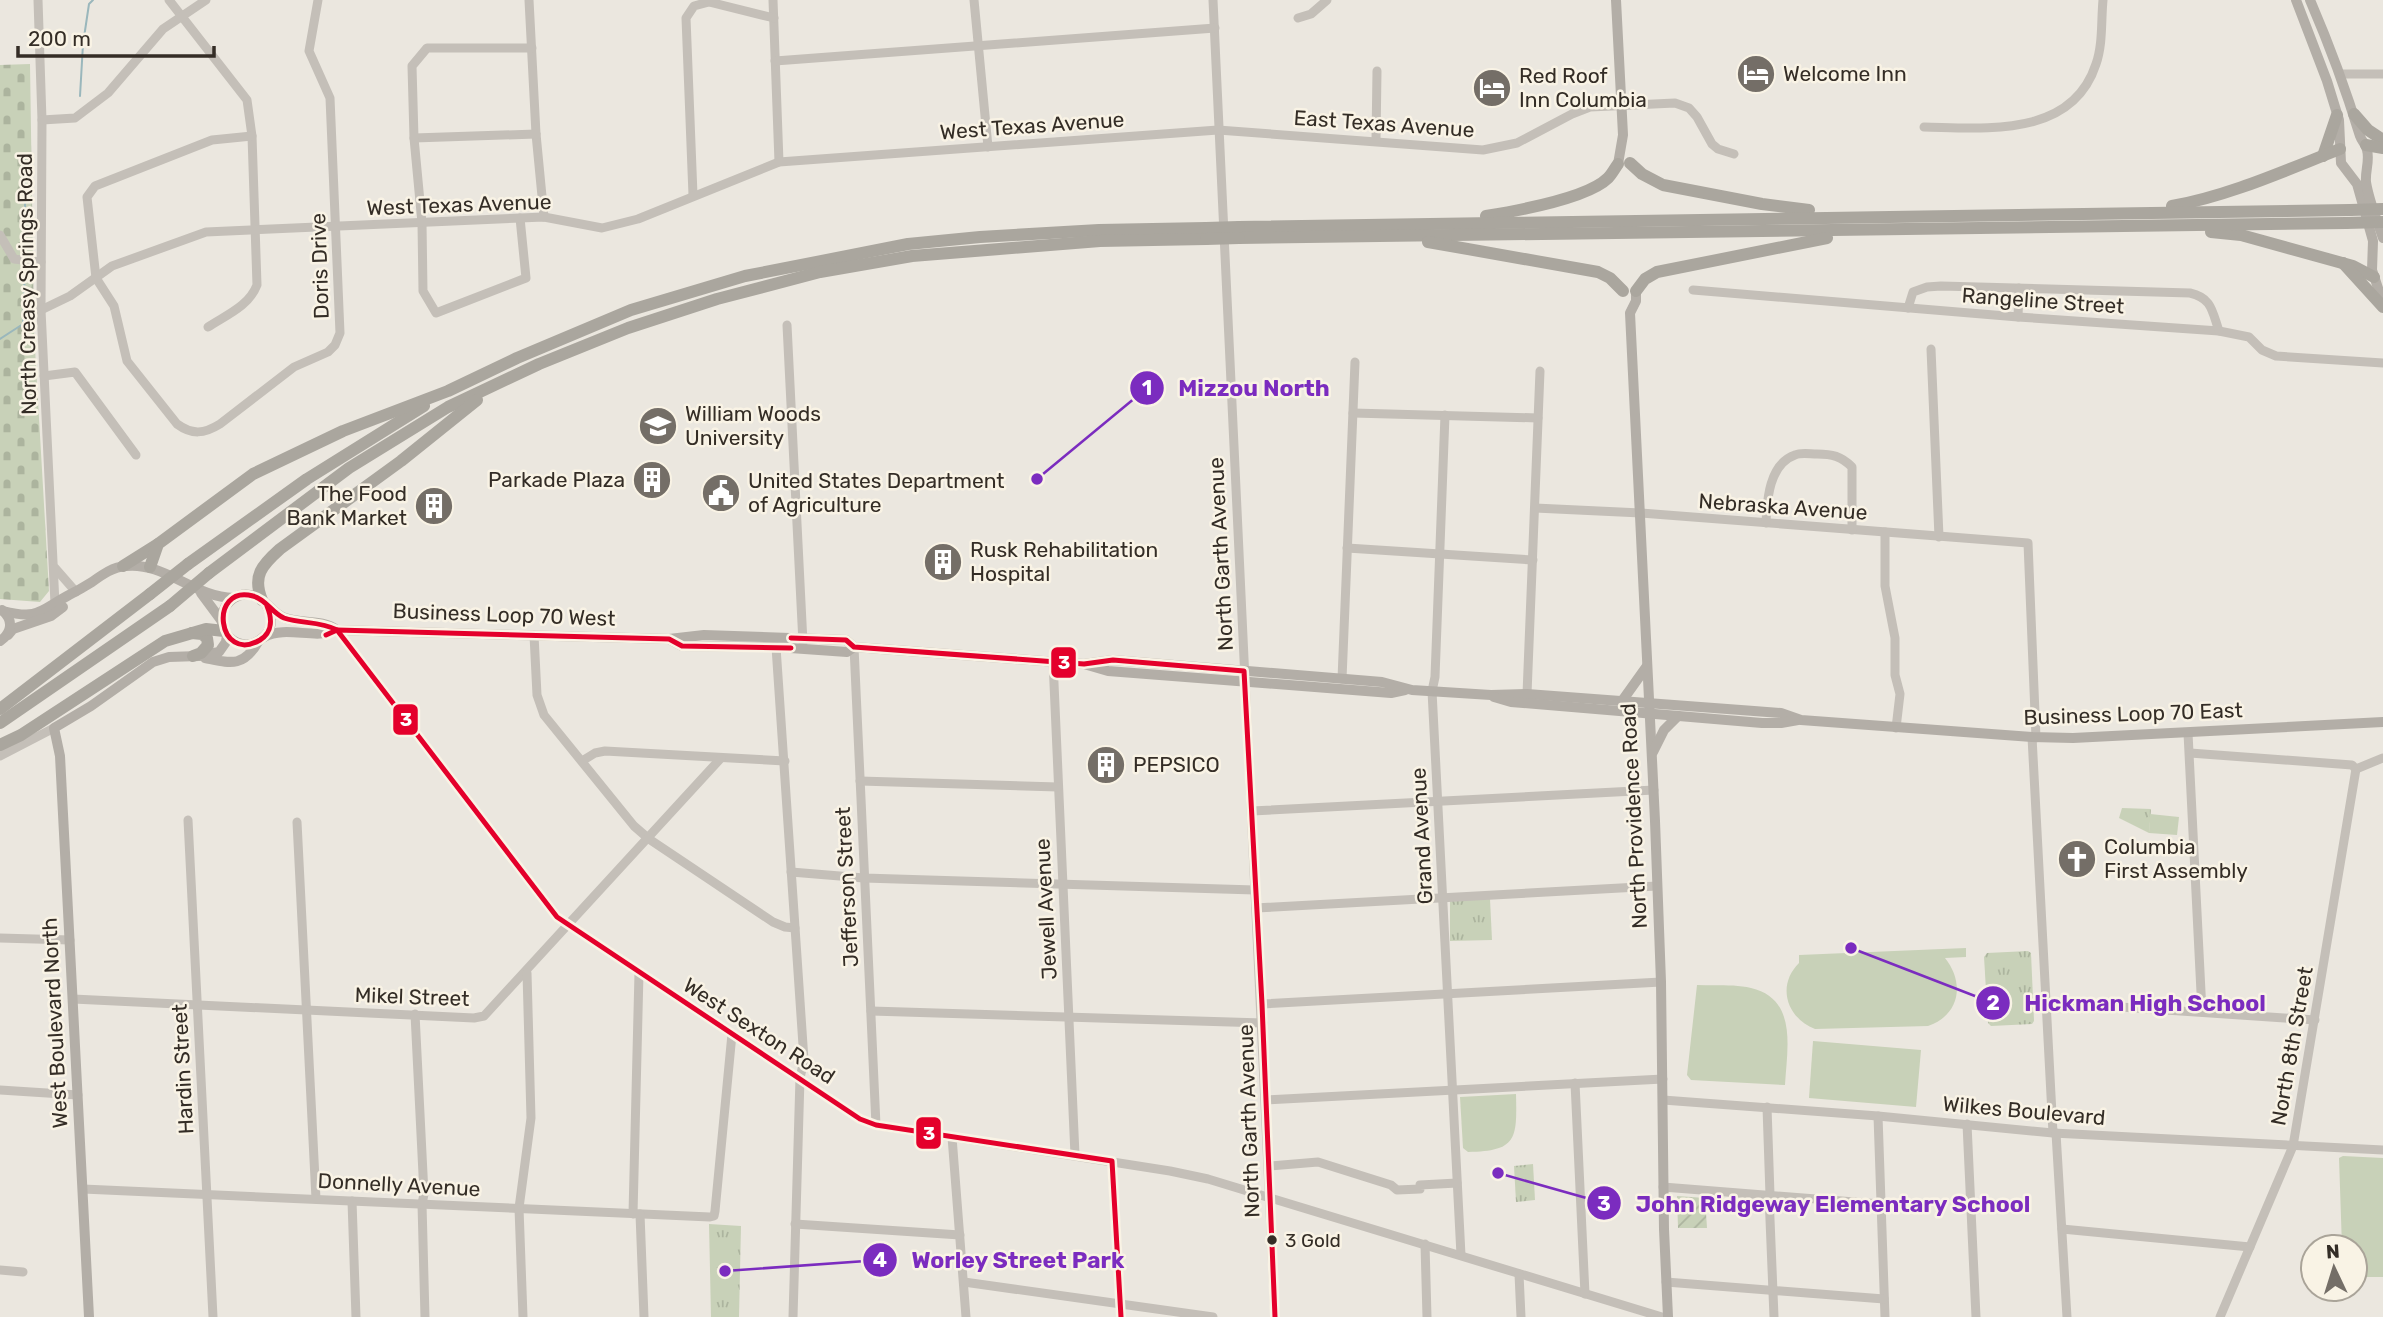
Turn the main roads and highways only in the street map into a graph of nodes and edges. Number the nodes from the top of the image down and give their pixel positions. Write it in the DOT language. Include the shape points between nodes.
graph roads {
  1 [pos="1615,0"];
  2 [pos="2296,0"];
  3 [pos="2310,0"];
  4 [pos="2320,0"];
  5 [pos="2320,23"];
  6 [pos="2354,114"];
  7 [pos="2337,115"];
  8 [pos="2383,140"];
  9 [pos="2364,143"];
  10 [pos="2383,148"];
  11 [pos="2340,149"];
  12 [pos="2323,156"];
  13 [pos="1624,163"];
  14 [pos="2383,209"];
  15 [pos="2131,213"];
  16 [pos="1852,216"];
  17 [pos="2348,216"];
  18 [pos="2383,222"];
  19 [pos="1423,223"];
  20 [pos="2165,226"];
  21 [pos="1886,230"];
  22 [pos="1239,233"];
  23 [pos="1206,234"];
  24 [pos="1400,237"];
  25 [pos="2383,238"];
  26 [pos="2343,263"];
  27 [pos="2378,281"];
  28 [pos="1630,291"];
  29 [pos="2383,305"];
  30 [pos="519,373"];
  31 [pos="448,391"];
  32 [pos="158,544"];
  33 [pos="123,566"];
  34 [pos="150,567"];
  35 [pos="199,591"];
  36 [pos="76,592"];
  37 [pos="234,598"];
  38 [pos="264,603"];
  39 [pos="2,610"];
  40 [pos="224,629"];
  41 [pos="337,629"];
  42 [pos="191,633"];
  43 [pos="4,638"];
  44 [pos="261,639"];
  45 [pos="669,639"];
  46 [pos="803,644"];
  47 [pos="196,656"];
  48 [pos="1647,666"];
  49 [pos="1244,676"];
  50 [pos="1408,690"];
  51 [pos="1491,695"];
  52 [pos="1622,701"];
  53 [pos="1649,708"];
  54 [pos="0,709"];
  55 [pos="1678,716"];
  56 [pos="1801,720"];
  57 [pos="2383,722"];
  58 [pos="0,723"];
  59 [pos="0,745"];
  60 [pos="1652,754"];
  61 [pos="89,1317"];
  62 [pos="1668,1317"];
  1 -- 13 [label="main road"];
  2 -- 7 [label="main road"];
  3 -- 5 [label="main road"];
  4 -- 5 [label="main road"];
  5 -- 6 [label="main road"];
  6 -- 8 [label="highway"];
  6 -- 9 [label="main road"];
  7 -- 11 [label="main road"];
  7 -- 12 [label="highway"];
  9 -- 10 [label="highway"];
  9 -- 11 [label="main road" via="2347,143"];
  9 -- 25 [label="main road" via="2366,183"];
  11 -- 12 [label="highway"];
  11 -- 27 [label="main road" via="2341,163 2357,184"];
  12 -- 15 [label="highway" via="2193,202"];
  13 -- 16 [label="highway" via="1663,185"];
  13 -- 19 [label="highway" via="1594,188 1546,204"];
  14 -- 17 [label="highway, bridge"];
  15 -- 16 [label="highway"];
  15 -- 17 [label="highway"];
  16 -- 19 [label="highway"];
  17 -- 18 [label="highway, bridge"];
  17 -- 20 [label="highway"];
  19 -- 22 [label="highway"];
  20 -- 21 [label="highway"];
  20 -- 26 [label="highway" via="2241,235"];
  21 -- 24 [label="highway"];
  21 -- 28 [label="highway" via="1804,241 1657,272"];
  22 -- 23 [label="highway, bridge"];
  22 -- 24 [label="highway"];
  23 -- 30 [label="highway" via="912,256 820,272 628,328"];
  23 -- 31 [label="highway" via="1099,230 956,239 745,276 631,310"];
  24 -- 28 [label="highway" via="1598,272"];
  26 -- 27 [label="highway"];
  26 -- 29 [label="highway"];
  27 -- 29 [label="main road"];
  28 -- 48 [label="main road, North Providence Road" via="1625,302 1630,313"];
  30 -- 38 [label="highway" via="469,405 262,564 257,580"];
  30 -- 58 [label="highway, bridge" via="447,407 349,468 170,606"];
  31 -- 32 [label="highway" via="343,430 253,474"];
  31 -- 54 [label="highway, bridge" via="307,479"];
  32 -- 33 [label="highway"];
  32 -- 34 [label="highway"];
  33 -- 34 [label="main road"];
  33 -- 36 [label="main road"];
  34 -- 35 [label="main road"];
  35 -- 37 [label="main road"];
  35 -- 40 [label="main road"];
  36 -- 39 [label="main road" via="34,615"];
  36 -- 43 [label="main road" via="51,616 13,629"];
  37 -- 38 [label="main road" via="247,594"];
  37 -- 40 [label="main road" via="226,605"];
  38 -- 41 [label="main road, Business Loop 70 West" via="283,618"];
  38 -- 44 [label="main road" via="271,622"];
  39 -- 43 [label="main road" via="11,624"];
  40 -- 42 [label="highway"];
  40 -- 44 [label="main road" via="241,644"];
  40 -- 47 [label="main road" via="226,642 219,652"];
  41 -- 44 [label="main road, Business Loop 70 West" via="325,635 278,632"];
  41 -- 45 [label="main road, Business Loop 70 West"];
  42 -- 47 [label="highway" via="207,638 208,645"];
  42 -- 59 [label="highway" via="165,641 21,736"];
  44 -- 47 [label="main road" via="238,662"];
  45 -- 46 [label="main road, Business Loop 70 West" via="704,635"];
  45 -- 46 [label="main road, Business Loop 70 West" via="682,646"];
  46 -- 49 [label="main road, Business Loop 70 West" via="847,652 854,647 1084,664 1108,671"];
  47 -- 61 [label="main road, West Boulevard North" via="153,662 54,727 61,756"];
  48 -- 52 [label="main road"];
  48 -- 53 [label="main road, North Providence Road"];
  49 -- 50 [label="main road, Business Loop 70 East" via="1391,693"];
  49 -- 50 [label="main road, Business Loop 70 East" via="1382,682"];
  50 -- 51 [label="main road, Business Loop 70 East"];
  51 -- 52 [label="main road, Business Loop 70 East"];
  51 -- 53 [label="main road, Business Loop 70 East" via="1511,702"];
  52 -- 53 [label="main road, Business Loop 70 East"];
  53 -- 55 [label="main road, Business Loop 70 East"];
  53 -- 56 [label="main road, Business Loop 70 East" via="1781,713"];
  53 -- 60 [label="main road, North Providence Road"];
  55 -- 56 [label="main road, Business Loop 70 East" via="1762,723"];
  55 -- 60 [label="main road" via="1664,730"];
  56 -- 57 [label="main road, Business Loop 70 East" via="2034,738"];
  60 -- 62 [label="main road, North Providence Road"];
}
